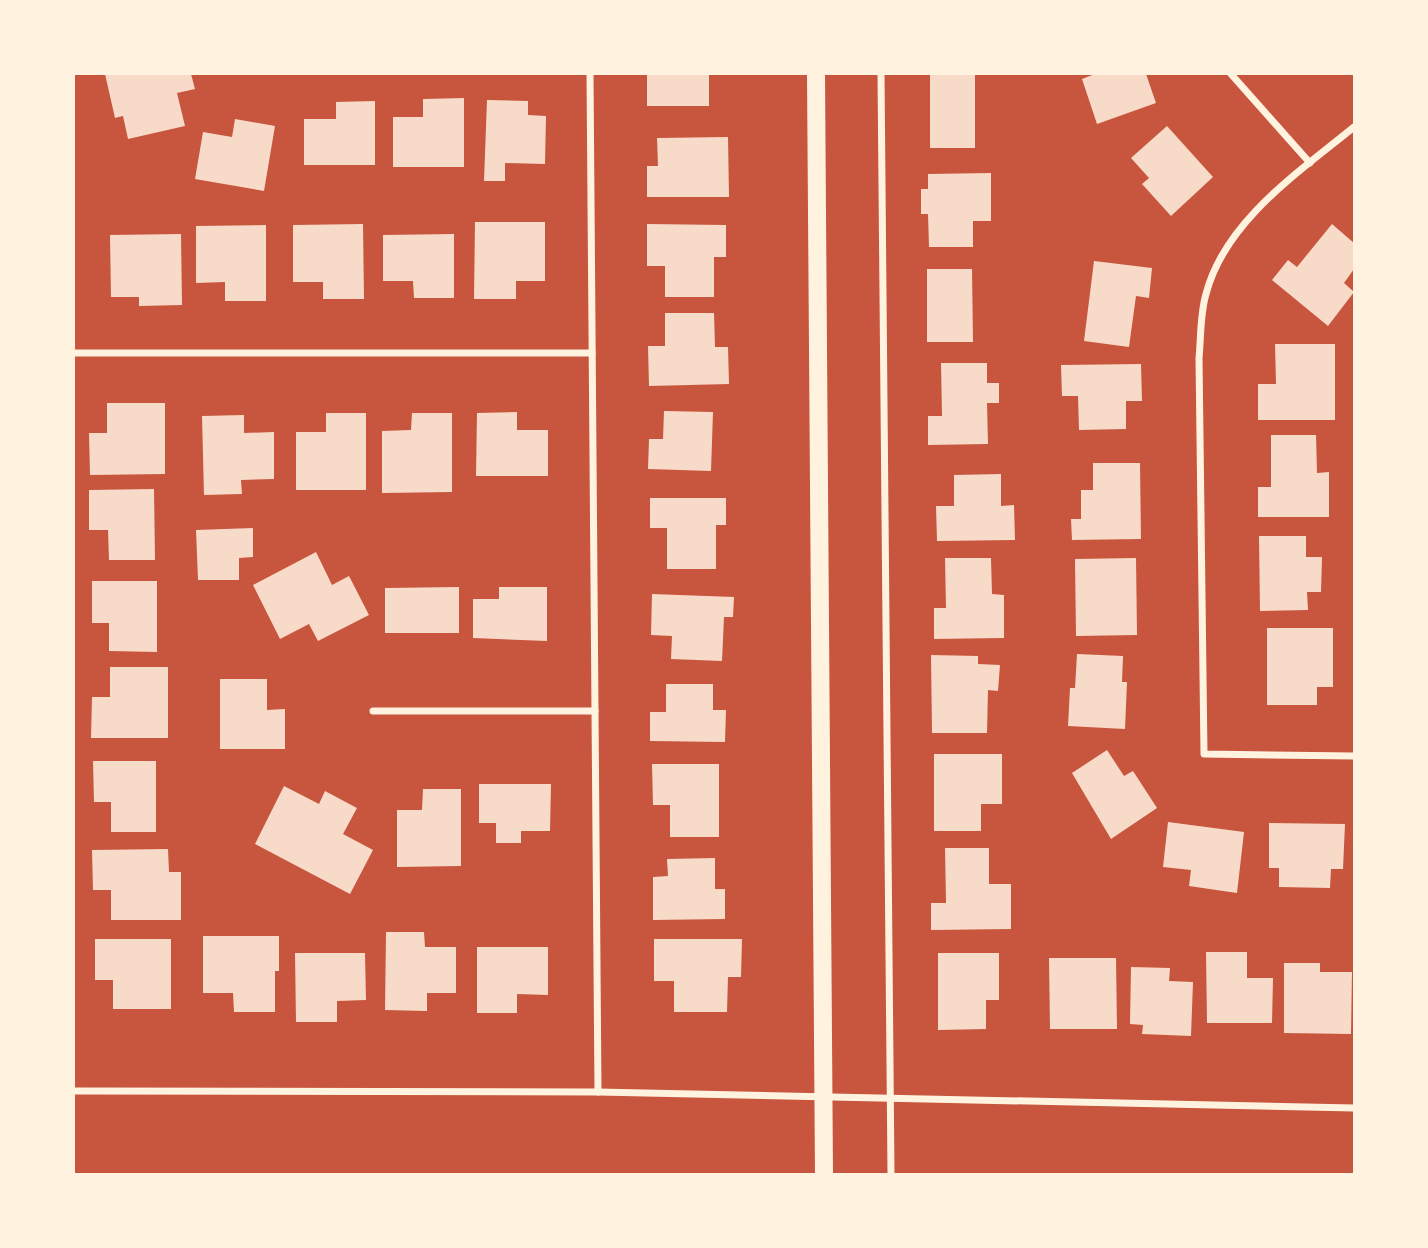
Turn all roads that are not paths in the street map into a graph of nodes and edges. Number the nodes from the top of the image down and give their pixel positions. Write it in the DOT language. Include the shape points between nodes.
graph roads {
  1 [pos="590,74"];
  2 [pos="816,74"];
  3 [pos="881,74"];
  4 [pos="1231,74"];
  5 [pos="1354,127"];
  6 [pos="1310,163"];
  7 [pos="74,353"];
  8 [pos="592,353"];
  9 [pos="373,711"];
  10 [pos="595,711"];
  11 [pos="1354,756"];
  12 [pos="74,1091"];
  13 [pos="598,1092"];
  14 [pos="823,1096"];
  15 [pos="891,1098"];
  16 [pos="1354,1108"];
  17 [pos="824,1174"];
  18 [pos="891,1174"];
  1 -- 8 [label="street"];
  2 -- 14 [label="main road"];
  3 -- 15 [label="street"];
  4 -- 6 [label="street"];
  5 -- 6 [label="street"];
  6 -- 11 [label="street" via="1233,237 1206,293 1199,358 1204,754"];
  7 -- 8 [label="street"];
  8 -- 10 [label="street"];
  9 -- 10 [label="street"];
  10 -- 13 [label="street"];
  12 -- 13 [label="street"];
  13 -- 14 [label="street"];
  14 -- 15 [label="street"];
  14 -- 17 [label="main road"];
  15 -- 16 [label="street"];
  15 -- 18 [label="street"];
}
